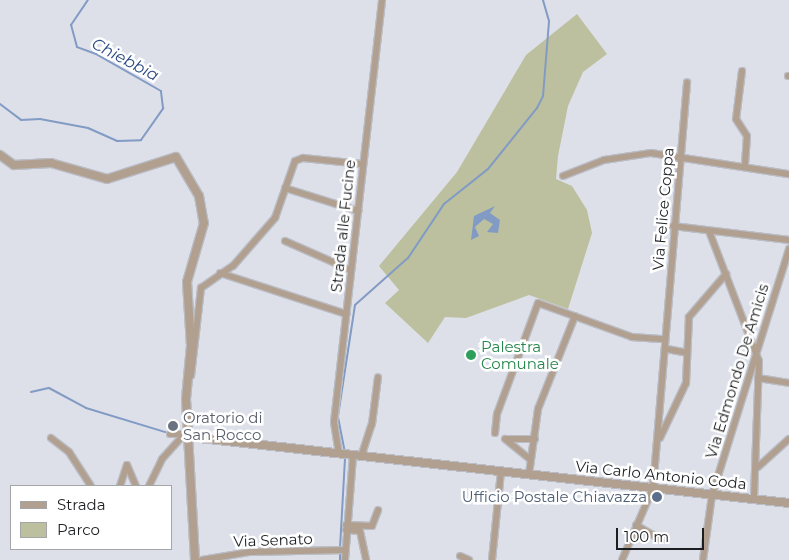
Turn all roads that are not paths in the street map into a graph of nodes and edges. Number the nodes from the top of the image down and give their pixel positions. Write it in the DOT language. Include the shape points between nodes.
graph roads {
  1 [pos="382,0"];
  2 [pos="742,72"];
  3 [pos="687,82"];
  4 [pos="680,154"];
  5 [pos="0,155"];
  6 [pos="362,164"];
  7 [pos="745,167"];
  8 [pos="789,174"];
  9 [pos="563,176"];
  10 [pos="285,188"];
  11 [pos="358,212"];
  12 [pos="673,226"];
  13 [pos="709,231"];
  14 [pos="789,240"];
  15 [pos="285,241"];
  16 [pos="789,249"];
  17 [pos="351,270"];
  18 [pos="220,273"];
  19 [pos="726,274"];
  20 [pos="346,314"];
  21 [pos="575,316"];
  22 [pos="664,339"];
  23 [pos="667,349"];
  24 [pos="756,349"];
  25 [pos="687,353"];
  26 [pos="378,377"];
  27 [pos="758,378"];
  28 [pos="789,383"];
  29 [pos="188,386"];
  30 [pos="187,433"];
  31 [pos="495,433"];
  32 [pos="170,434"];
  33 [pos="51,438"];
  34 [pos="534,439"];
  35 [pos="789,439"];
  36 [pos="658,441"];
  37 [pos="339,454"];
  38 [pos="357,456"];
  39 [pos="531,460"];
  40 [pos="758,467"];
  41 [pos="501,471"];
  42 [pos="529,474"];
  43 [pos="90,485"];
  44 [pos="120,485"];
  45 [pos="136,485"];
  46 [pos="149,485"];
  47 [pos="653,488"];
  48 [pos="712,495"];
  49 [pos="754,499"];
  50 [pos="789,503"];
  51 [pos="378,510"];
  52 [pos="636,525"];
  53 [pos="346,528"];
  54 [pos="661,540"];
  55 [pos="346,550"];
  56 [pos="460,556"];
  57 [pos="195,560"];
  58 [pos="202,560"];
  59 [pos="345,560"];
  60 [pos="366,560"];
  61 [pos="469,560"];
  62 [pos="492,560"];
  63 [pos="622,560"];
  64 [pos="702,560"];
  1 -- 6 [label="street, Strada alle Fucine"];
  2 -- 7 [label="street" via="736,119 747,136"];
  3 -- 4 [label="street, Via Felice Coppa"];
  4 -- 7 [label="street"];
  4 -- 9 [label="street" via="619,156"];
  4 -- 12 [label="street, Via Felice Coppa"];
  5 -- 29 [label="street" via="14,165 51,163 107,179 167,156 179,159 199,196 204,222 187,282"];
  6 -- 10 [label="street" via="298,159"];
  6 -- 11 [label="street, Strada alle Fucine"];
  7 -- 8 [label="street"];
  10 -- 11 [label="street"];
  10 -- 18 [label="street" via="275,218 233,266"];
  11 -- 17 [label="street, Strada alle Fucine"];
  12 -- 13 [label="street"];
  12 -- 22 [label="street, Via Felice Coppa"];
  13 -- 14 [label="street"];
  13 -- 19 [label="street"];
  15 -- 17 [label="street"];
  16 -- 24 [label="street, Via Edmondo De Amicis"];
  17 -- 20 [label="street, Strada alle Fucine"];
  18 -- 20 [label="street"];
  18 -- 29 [label="street" via="206,282 198,299"];
  19 -- 24 [label="street" via="738,316"];
  19 -- 25 [label="street" via="689,317"];
  20 -- 37 [label="street, Strada alle Fucine" via="334,422"];
  21 -- 22 [label="street" via="632,337"];
  21 -- 31 [label="street" via="538,303 497,414"];
  21 -- 34 [label="street" via="538,409"];
  22 -- 23 [label="street, Via Felice Coppa"];
  23 -- 25 [label="street"];
  23 -- 36 [label="street, Via Felice Coppa"];
  24 -- 27 [label="street"];
  24 -- 48 [label="street, Via Edmondo De Amicis"];
  25 -- 36 [label="street" via="680,400"];
  26 -- 38 [label="street" via="372,424"];
  27 -- 28 [label="street"];
  27 -- 40 [label="street"];
  29 -- 30 [label="street"];
  30 -- 32 [label="street"];
  30 -- 37 [label="street, Via Carlo Antonio Coda"];
  30 -- 46 [label="street" via="162,459"];
  30 -- 57 [label="street"];
  33 -- 43 [label="street" via="69,452"];
  34 -- 39 [label="street"];
  34 -- 39 [label="street" via="505,439"];
  35 -- 40 [label="street"];
  36 -- 47 [label="street, Via Felice Coppa"];
  37 -- 38 [label="street, Via Carlo Antonio Coda"];
  38 -- 41 [label="street, Via Carlo Antonio Coda"];
  38 -- 53 [label="street"];
  39 -- 42 [label="street"];
  40 -- 49 [label="street"];
  41 -- 42 [label="street, Via Carlo Antonio Coda"];
  41 -- 62 [label="street"];
  42 -- 47 [label="street, Via Carlo Antonio Coda"];
  44 -- 45 [label="street" via="127,465"];
  47 -- 48 [label="street, Via Carlo Antonio Coda"];
  47 -- 52 [label="street, Via Felice Coppa"];
  48 -- 49 [label="street, Via Carlo Antonio Coda"];
  48 -- 64 [label="street, Via Edmondo De Amicis"];
  49 -- 50 [label="street, Via Carlo Antonio Coda"];
  51 -- 53 [label="street" via="372,526"];
  52 -- 54 [label="street"];
  52 -- 63 [label="street, Via Felice Coppa"];
  53 -- 55 [label="street"];
  53 -- 60 [label="street" via="360,531"];
  55 -- 58 [label="street, Via Senato" via="250,552"];
  55 -- 59 [label="street"];
  56 -- 61 [label="street"];
}
